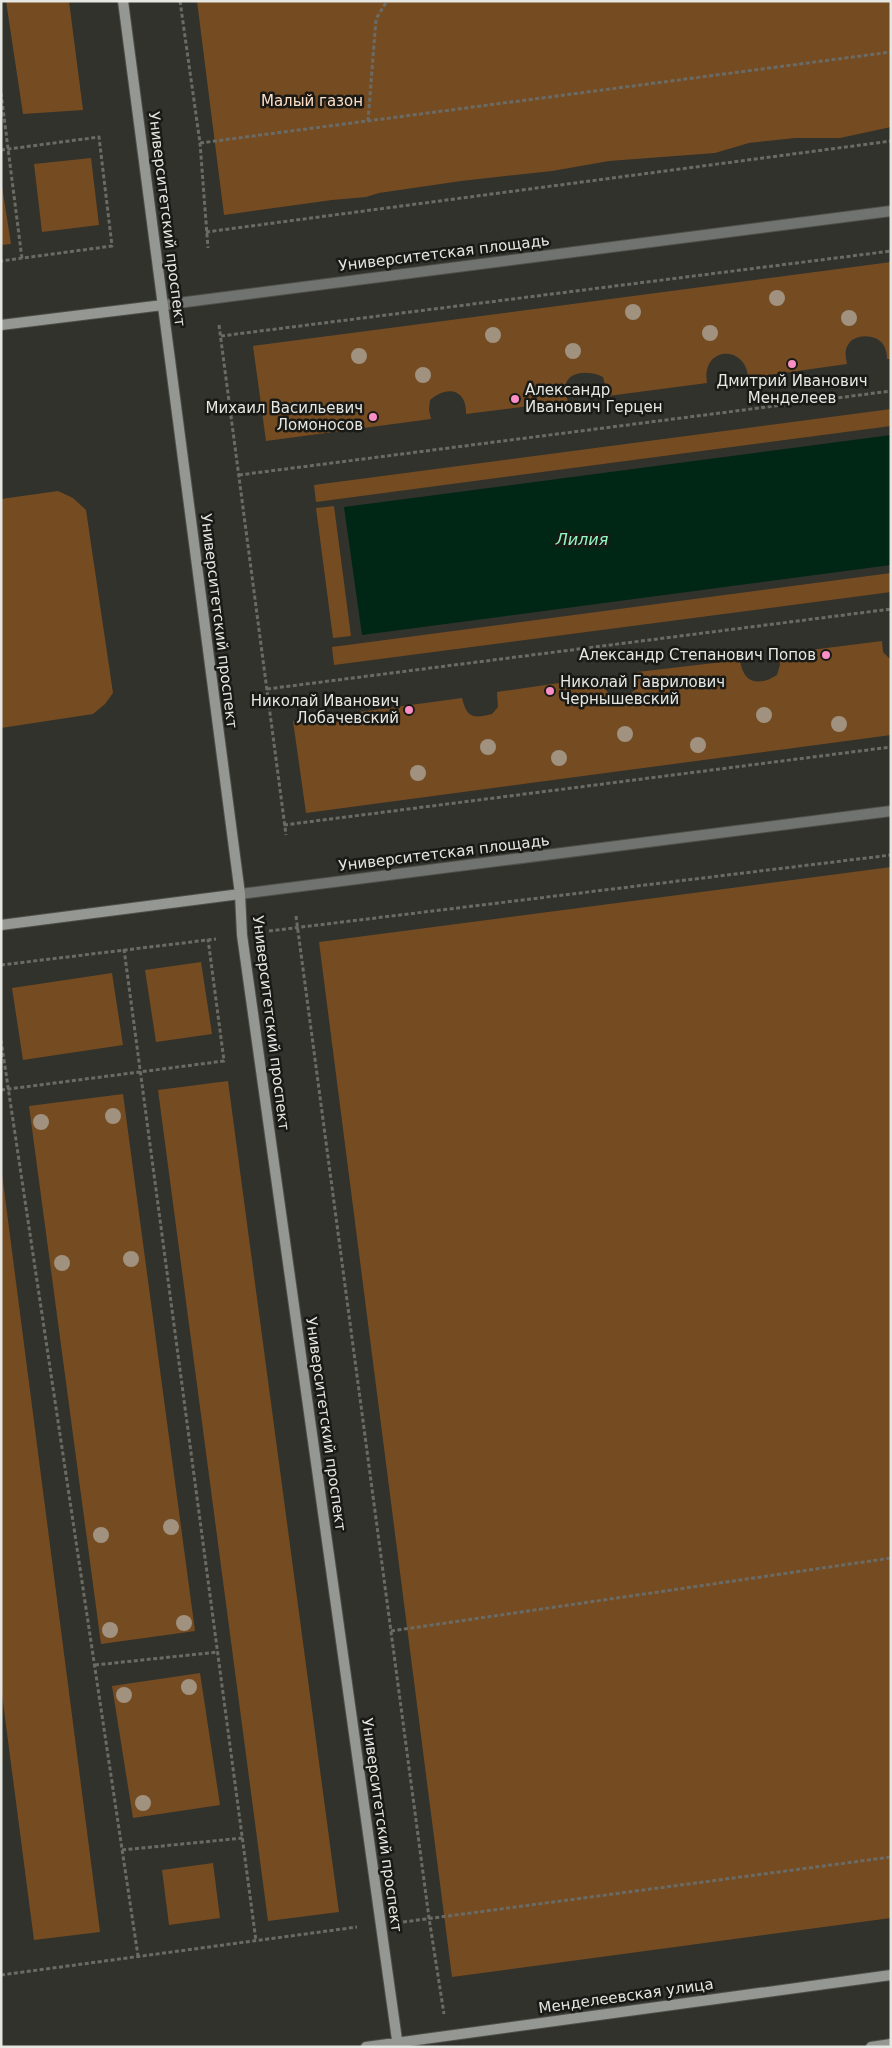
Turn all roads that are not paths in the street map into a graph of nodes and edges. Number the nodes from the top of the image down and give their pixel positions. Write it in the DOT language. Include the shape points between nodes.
graph roads {
  1 [pos="123,1"];
  2 [pos="891,211"];
  3 [pos="163,305"];
  4 [pos="1,325"];
  5 [pos="891,811"];
  6 [pos="240,894"];
  7 [pos="1,924"];
  8 [pos="891,1975"];
  9 [pos="891,2044"];
  10 [pos="398,2045"];
  11 [pos="366,2047"];
  12 [pos="871,2047"];
  1 -- 3 [label="main road, Университетский проспект"];
  2 -- 3 [label="street, Университетская площадь"];
  3 -- 4 [label="main road, Университетская площадь"];
  3 -- 6 [label="main road, Университетский проспект"];
  5 -- 6 [label="street, Университетская площадь"];
  6 -- 7 [label="main road, Университетская площадь"];
  6 -- 10 [label="main road, Университетский проспект" via="242,935"];
  8 -- 10 [label="main road, Менделеевская улица"];
  9 -- 12 [label="main road"];
  10 -- 11 [label="main road, Менделеевская улица"];
}
